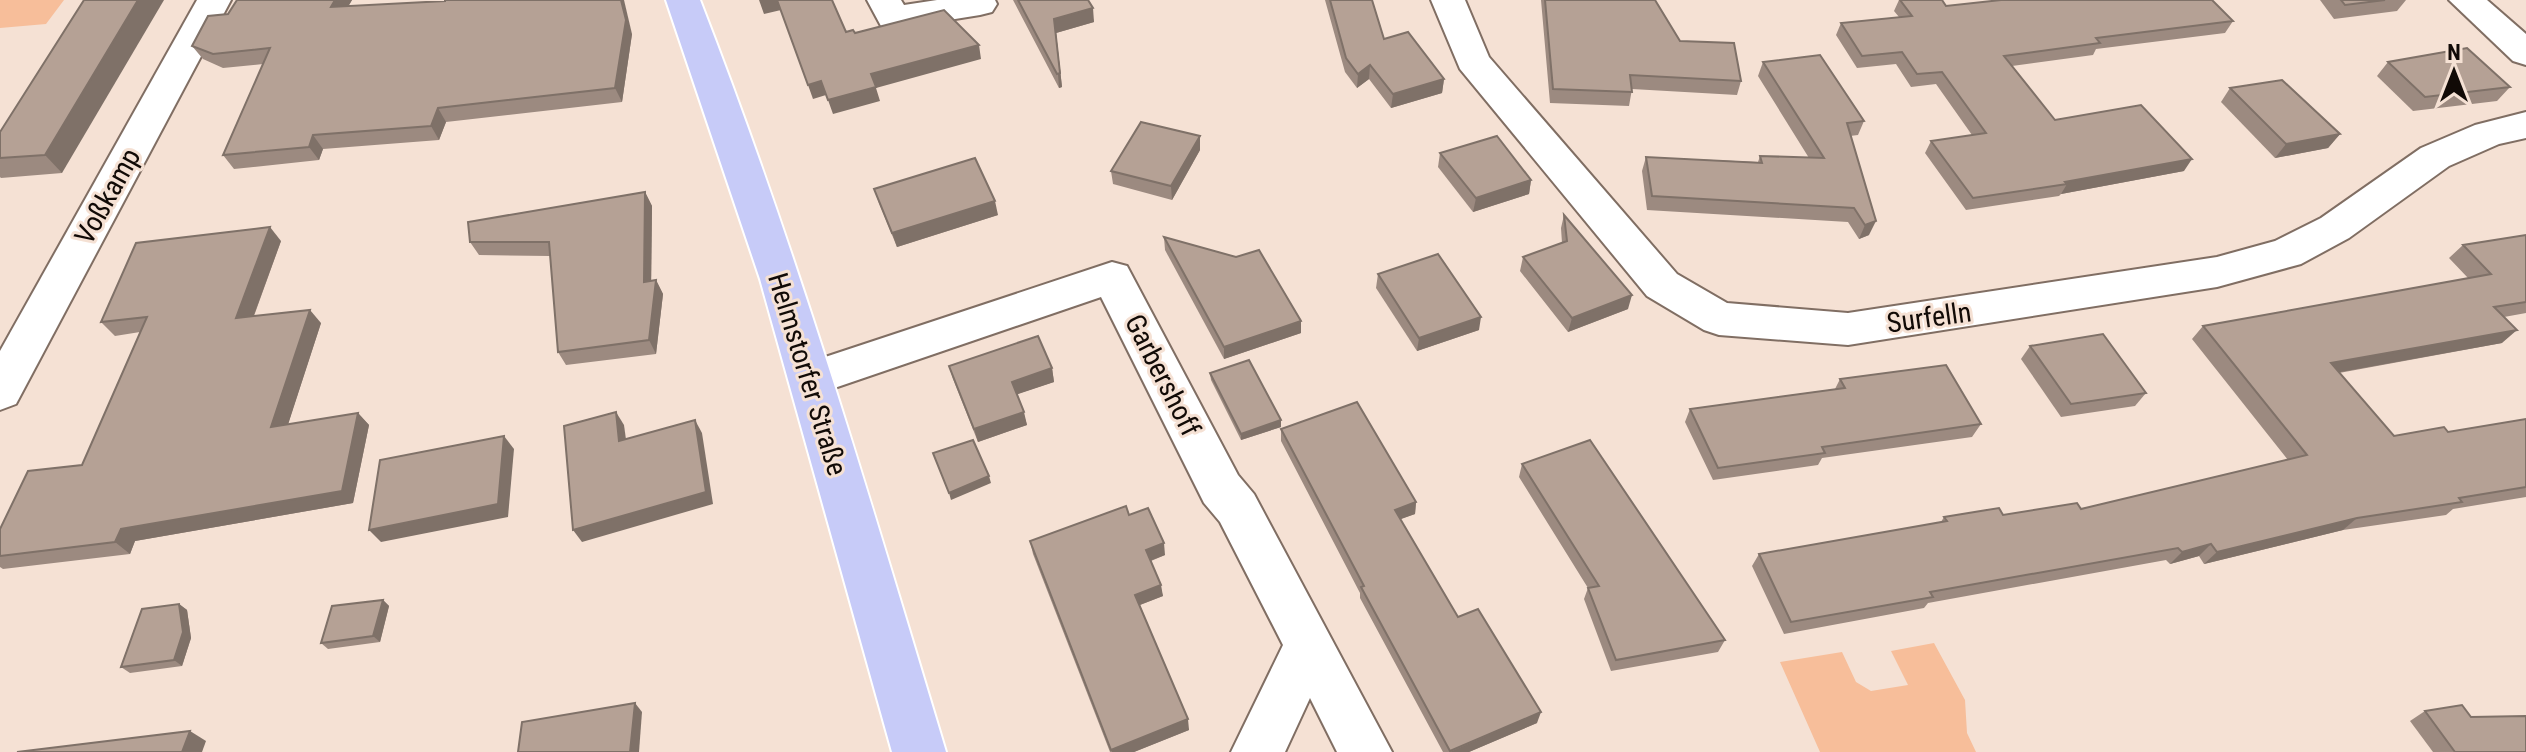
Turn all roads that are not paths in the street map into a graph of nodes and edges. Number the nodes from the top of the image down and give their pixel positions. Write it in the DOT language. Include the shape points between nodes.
graph roads {
  1 [pos="214,0"];
  2 [pos="683,0"];
  3 [pos="884,0"];
  4 [pos="1448,0"];
  5 [pos="2466,0"];
  6 [pos="980,4"];
  7 [pos="2526,53"];
  8 [pos="2526,125"];
  9 [pos="811,379"];
  10 [pos="0,392"];
  11 [pos="1309,644"];
  12 [pos="919,752"];
  13 [pos="1258,752"];
  14 [pos="1365,752"];
  1 -- 10 [label="street, Voßkamp"];
  2 -- 9 [label="main road, Helmstorfer Straße" via="716,82"];
  3 -- 6 [label="street" via="893,18"];
  4 -- 8 [label="street, Surfelln" via="1473,61 1662,285 1719,319 1848,329 2217,272 2287,253 2335,228 2435,157 2488,134"];
  5 -- 7 [label="street"];
  9 -- 11 [label="street, Garbershoff" via="1112,277 1221,489 1237,508"];
  9 -- 12 [label="main road, Helmstorfer Straße"];
  11 -- 13 [label="street"];
  11 -- 14 [label="street, Garbershoff"];
}
